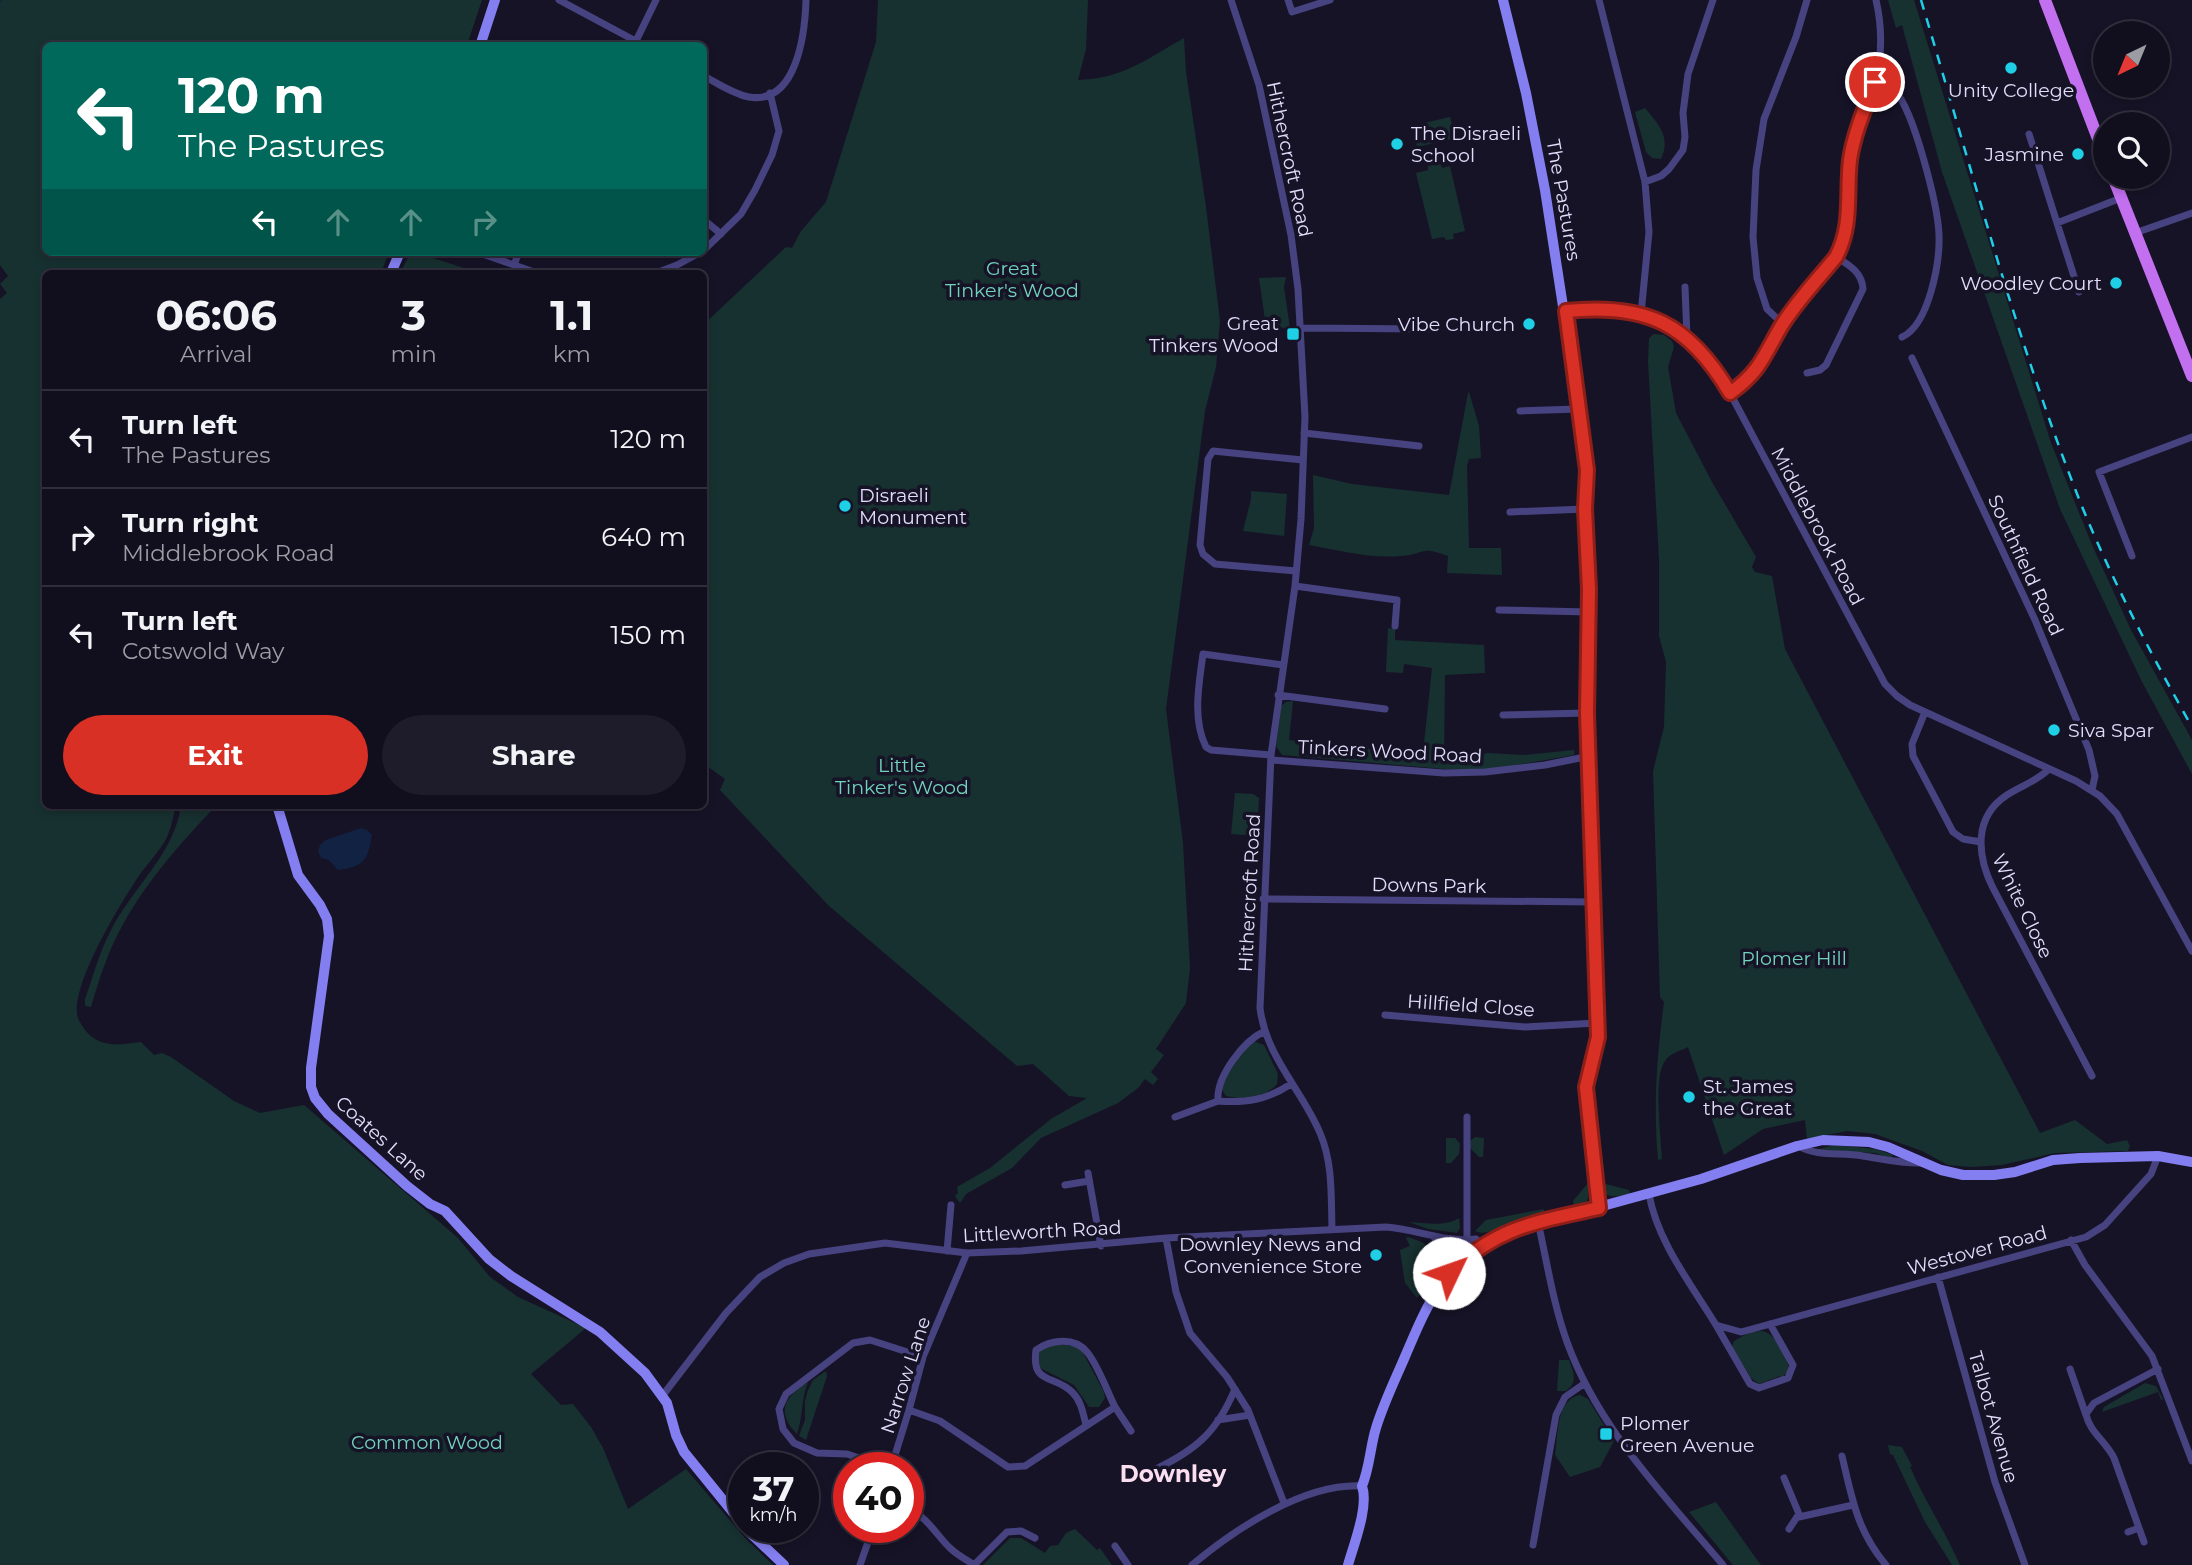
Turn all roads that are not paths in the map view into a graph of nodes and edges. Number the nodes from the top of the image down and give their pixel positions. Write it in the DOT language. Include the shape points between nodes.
graph roads {
  1 [pos="495,0"];
  2 [pos="559,0"];
  3 [pos="656,0"];
  4 [pos="806,0"];
  5 [pos="1231,0"];
  6 [pos="1288,0"];
  7 [pos="1330,0"];
  8 [pos="1503,0"];
  9 [pos="1599,0"];
  10 [pos="1713,0"];
  11 [pos="1807,0"];
  12 [pos="1876,0"];
  13 [pos="2045,0"];
  14 [pos="636,41"];
  15 [pos="481,42"];
  16 [pos="707,77"];
  17 [pos="1875,82"];
  18 [pos="770,93"];
  19 [pos="2093,125"];
  20 [pos="2029,134"];
  21 [pos="1645,182"];
  22 [pos="2118,189"];
  23 [pos="2121,198"];
  24 [pos="2192,213"];
  25 [pos="707,222"];
  26 [pos="2057,223"];
  27 [pos="2135,233"];
  28 [pos="722,234"];
  29 [pos="707,247"];
  30 [pos="488,256"];
  31 [pos="517,256"];
  32 [pos="693,256"];
  33 [pos="1836,257"];
  34 [pos="514,265"];
  35 [pos="528,270"];
  36 [pos="664,270"];
  37 [pos="1685,288"];
  38 [pos="2079,292"];
  39 [pos="1566,311"];
  40 [pos="1641,314"];
  41 [pos="1783,324"];
  42 [pos="1299,328"];
  43 [pos="1428,330"];
  44 [pos="1902,337"];
  45 [pos="1687,338"];
  46 [pos="1912,359"];
  47 [pos="1807,373"];
  48 [pos="2192,376"];
  49 [pos="1730,393"];
  50 [pos="1578,410"];
  51 [pos="1520,411"];
  52 [pos="1304,433"];
  53 [pos="2192,437"];
  54 [pos="1419,446"];
  55 [pos="1303,460"];
  56 [pos="1585,509"];
  57 [pos="1510,512"];
  58 [pos="2132,556"];
  59 [pos="1296,571"];
  60 [pos="1295,586"];
  61 [pos="1499,610"];
  62 [pos="1588,612"];
  63 [pos="1395,626"];
  64 [pos="1283,665"];
  65 [pos="1278,695"];
  66 [pos="1385,709"];
  67 [pos="1925,712"];
  68 [pos="1587,713"];
  69 [pos="1503,715"];
  70 [pos="1590,756"];
  71 [pos="1271,757"];
  72 [pos="2049,769"];
  73 [pos="2092,790"];
  74 [pos="278,809"];
  75 [pos="1981,842"];
  76 [pos="1263,899"];
  77 [pos="1594,902"];
  78 [pos="2192,951"];
  79 [pos="1385,1015"];
  80 [pos="1597,1023"];
  81 [pos="1265,1031"];
  82 [pos="2092,1076"];
  83 [pos="1291,1084"];
  84 [pos="1218,1101"];
  85 [pos="1175,1117"];
  86 [pos="1467,1118"];
  87 [pos="2158,1156"];
  88 [pos="2192,1162"];
  89 [pos="1065,1185"];
  90 [pos="1649,1194"];
  91 [pos="951,1205"];
  92 [pos="1599,1208"];
  93 [pos="1538,1222"];
  94 [pos="1332,1229"];
  95 [pos="1434,1237"];
  96 [pos="1166,1238"];
  97 [pos="2071,1240"];
  98 [pos="1467,1241"];
  99 [pos="1482,1245"];
  100 [pos="1101,1246"];
  101 [pos="947,1251"];
  102 [pos="967,1253"];
  103 [pos="1449,1273"];
  104 [pos="1938,1277"];
  105 [pos="1770,1324"];
  106 [pos="1716,1325"];
  107 [pos="923,1357"];
  108 [pos="2070,1369"];
  109 [pos="2158,1369"];
  110 [pos="1585,1383"];
  111 [pos="1235,1389"];
  112 [pos="663,1395"];
  113 [pos="1115,1407"];
  114 [pos="909,1410"];
  115 [pos="1250,1415"];
  116 [pos="2086,1416"];
  117 [pos="1218,1420"];
  118 [pos="1086,1425"];
  119 [pos="1131,1431"];
  120 [pos="895,1452"];
  121 [pos="833,1454"];
  122 [pos="1842,1456"];
  123 [pos="2192,1461"];
  124 [pos="1154,1470"];
  125 [pos="1784,1478"];
  126 [pos="1362,1486"];
  127 [pos="1284,1503"];
  128 [pos="1853,1505"];
  129 [pos="728,1507"];
  130 [pos="1799,1517"];
  131 [pos="924,1519"];
  132 [pos="2139,1528"];
  133 [pos="1789,1530"];
  134 [pos="2128,1532"];
  135 [pos="1035,1538"];
  136 [pos="2144,1542"];
  137 [pos="761,1543"];
  138 [pos="868,1543"];
  139 [pos="1533,1545"];
  140 [pos="1115,1546"];
  141 [pos="784,1565"];
  142 [pos="860,1565"];
  143 [pos="974,1565"];
  144 [pos="1128,1565"];
  145 [pos="1192,1565"];
  146 [pos="1348,1565"];
  147 [pos="1723,1565"];
  148 [pos="1886,1565"];
  149 [pos="2025,1565"];
  1 -- 15 [label="street"];
  2 -- 14 [label="street"];
  3 -- 14 [label="street"];
  4 -- 18 [label="street" via="792,72"];
  5 -- 42 [label="street, Hithercroft Road" via="1259,85 1291,235"];
  6 -- 7 [label="street" via="1292,12"];
  8 -- 39 [label="street, The Pastures" via="1526,93"];
  9 -- 21 [label="street"];
  10 -- 21 [label="street" via="1688,74 1683,150 1661,176"];
  11 -- 41 [label="street" via="1767,110 1756,170 1753,237 1757,278 1767,309"];
  12 -- 17 [label="street" via="1881,45"];
  13 -- 19 [label="main road"];
  16 -- 18 [label="street" via="749,97"];
  17 -- 33 [label="street" via="1850,159 1847,231"];
  17 -- 44 [label="street" via="1896,92 1903,104 1923,156 1940,236 1927,304 1916,325"];
  18 -- 28 [label="street" via="779,123 776,143 748,203"];
  20 -- 26 [label="street"];
  21 -- 40 [label="street" via="1649,232"];
  22 -- 23 [label="main road"];
  23 -- 26 [label="street"];
  23 -- 27 [label="main road"];
  24 -- 27 [label="street"];
  25 -- 28 [label="street"];
  26 -- 38 [label="street"];
  27 -- 48 [label="main road"];
  28 -- 29 [label="street"];
  30 -- 34 [label="street"];
  31 -- 34 [label="street"];
  32 -- 36 [label="street"];
  33 -- 41 [label="street"];
  33 -- 47 [label="street" via="1857,272 1863,289 1826,365"];
  34 -- 35 [label="street"];
  37 -- 45 [label="street"];
  39 -- 40 [label="street, Middlebrook Road" via="1612,308"];
  39 -- 50 [label="street, The Pastures"];
  40 -- 45 [label="street, Middlebrook Road"];
  41 -- 49 [label="street" via="1763,361"];
  42 -- 43 [label="street"];
  42 -- 52 [label="street, Hithercroft Road"];
  45 -- 49 [label="street, Middlebrook Road"];
  46 -- 73 [label="street, Southfield Road" via="2040,632 2089,750 2095,776"];
  49 -- 67 [label="street, Middlebrook Road" via="1877,671 1897,696"];
  50 -- 51 [label="street"];
  50 -- 56 [label="street, The Pastures" via="1586,455"];
  52 -- 54 [label="street"];
  52 -- 55 [label="street, Hithercroft Road"];
  53 -- 58 [label="street" via="2099,472"];
  55 -- 59 [label="street, Hithercroft Road"];
  55 -- 59 [label="street" via="1213,451 1208,460 1200,545 1215,564"];
  56 -- 57 [label="street"];
  56 -- 62 [label="street, The Pastures"];
  59 -- 60 [label="street, Hithercroft Road"];
  60 -- 63 [label="street" via="1396,600"];
  60 -- 64 [label="street, Hithercroft Road"];
  61 -- 62 [label="street"];
  62 -- 68 [label="street, The Pastures"];
  64 -- 65 [label="street, Hithercroft Road"];
  64 -- 71 [label="street" via="1203,654 1198,688 1198,715 1206,747"];
  65 -- 66 [label="street"];
  65 -- 71 [label="street, Hithercroft Road"];
  67 -- 72 [label="street, Middlebrook Road"];
  67 -- 75 [label="street" via="1912,744 1913,756 1953,832"];
  68 -- 69 [label="street"];
  68 -- 70 [label="street, The Pastures"];
  70 -- 71 [label="street, Tinkers Wood Road" via="1485,772 1444,773"];
  70 -- 77 [label="street, The Pastures"];
  71 -- 76 [label="street, Hithercroft Road"];
  72 -- 73 [label="street"];
  72 -- 75 [label="street, White Close" via="1998,802 1986,820"];
  73 -- 78 [label="street" via="2116,814"];
  74 -- 112 [label="street, Coates Lane" via="298,875 327,919 329,936 311,1068 315,1098 407,1186 445,1211 489,1259 600,1332"];
  75 -- 82 [label="street, White Close" via="1986,874"];
  76 -- 77 [label="street, Downs Park"];
  76 -- 81 [label="street, Hithercroft Road" via="1260,1008"];
  77 -- 80 [label="street, The Pastures"];
  79 -- 80 [label="street, Hillfield Close" via="1525,1027"];
  80 -- 92 [label="street, The Pastures" via="1586,1087"];
  81 -- 83 [label="street, Hithercroft Road"];
  81 -- 84 [label="street" via="1236,1057 1221,1080"];
  83 -- 84 [label="street" via="1266,1098"];
  83 -- 94 [label="street, Hithercroft Road" via="1325,1147"];
  84 -- 85 [label="street"];
  86 -- 98 [label="street"];
  87 -- 88 [label="street"];
  87 -- 90 [label="street" via="2053,1160 2015,1172 1963,1175 1869,1142 1823,1140"];
  87 -- 97 [label="street, Westover Road" via="2151,1174 2105,1225"];
  89 -- 100 [label="street" via="1088,1177"];
  90 -- 92 [label="street"];
  90 -- 106 [label="street" via="1652,1214"];
  91 -- 101 [label="street"];
  92 -- 93 [label="street"];
  93 -- 99 [label="street"];
  93 -- 110 [label="street" via="1560,1322"];
  94 -- 95 [label="street, Littleworth Road" via="1401,1228"];
  94 -- 96 [label="street, Littleworth Road"];
  95 -- 98 [label="street, Littleworth Road"];
  95 -- 103 [label="street"];
  96 -- 100 [label="street, Littleworth Road"];
  96 -- 111 [label="street" via="1190,1334"];
  97 -- 104 [label="street, Westover Road"];
  97 -- 109 [label="street"];
  98 -- 99 [label="street, Littleworth Road"];
  99 -- 103 [label="street"];
  100 -- 102 [label="street, Littleworth Road"];
  101 -- 102 [label="street, Littleworth Road"];
  101 -- 112 [label="street, Littleworth Road" via="885,1243 809,1254 784,1263 760,1277 726,1312"];
  102 -- 107 [label="street, Narrow Lane"];
  103 -- 126 [label="street" via="1430,1300 1382,1412"];
  104 -- 105 [label="street, Westover Road"];
  104 -- 149 [label="street, Talbot Avenue" via="1992,1470"];
  105 -- 106 [label="street, Westover Road" via="1741,1332"];
  105 -- 106 [label="street" via="1793,1365 1788,1378 1759,1388 1750,1384"];
  107 -- 114 [label="street, Narrow Lane"];
  107 -- 121 [label="street" via="870,1340 853,1343 786,1394 779,1409 783,1429 794,1443 817,1453"];
  108 -- 116 [label="street"];
  109 -- 116 [label="street" via="2094,1403"];
  109 -- 123 [label="street"];
  110 -- 139 [label="street" via="1565,1397 1556,1415"];
  110 -- 147 [label="street" via="1624,1445"];
  111 -- 115 [label="street"];
  111 -- 117 [label="street"];
  112 -- 129 [label="street" via="684,1452"];
  113 -- 118 [label="street"];
  113 -- 118 [label="street" via="1087,1352 1070,1342 1046,1342 1036,1350 1037,1370 1076,1395"];
  113 -- 119 [label="street"];
  114 -- 118 [label="street" via="940,1421 998,1462 1018,1468"];
  114 -- 120 [label="street, Narrow Lane"];
  115 -- 117 [label="street"];
  115 -- 127 [label="street"];
  116 -- 132 [label="street" via="2108,1447"];
  117 -- 124 [label="street" via="1192,1450"];
  122 -- 128 [label="street"];
  125 -- 130 [label="street"];
  126 -- 127 [label="street"];
  126 -- 146 [label="street" via="1363,1507"];
  127 -- 145 [label="street"];
  128 -- 130 [label="street"];
  128 -- 148 [label="street" via="1868,1543"];
  130 -- 133 [label="street"];
  131 -- 143 [label="street" via="950,1549"];
  132 -- 134 [label="street"];
  132 -- 136 [label="street"];
  135 -- 143 [label="street" via="1021,1531 1007,1532"];
  137 -- 141 [label="street"];
  138 -- 142 [label="street"];
  140 -- 144 [label="street"];
}
